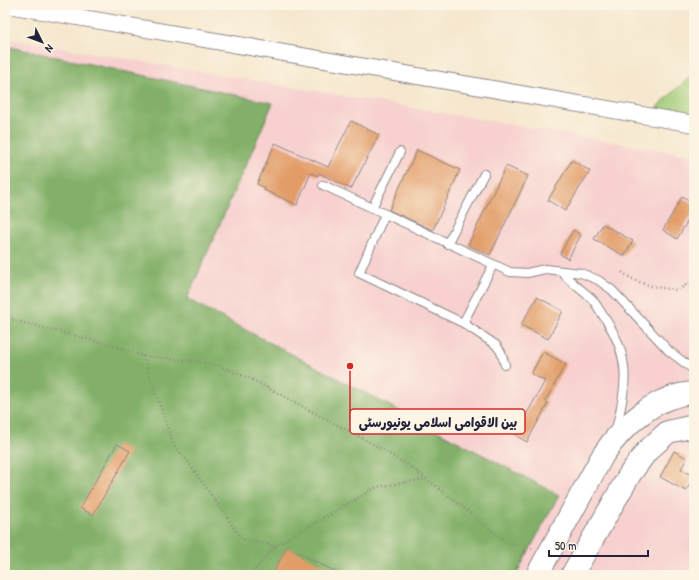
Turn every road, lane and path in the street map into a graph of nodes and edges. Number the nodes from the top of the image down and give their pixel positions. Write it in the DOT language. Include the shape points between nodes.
graph roads {
  1 [pos="8,5"];
  2 [pos="694,124"];
  3 [pos="400,152"];
  4 [pos="484,174"];
  5 [pos="323,185"];
  6 [pos="372,208"];
  7 [pos="384,214"];
  8 [pos="448,244"];
  9 [pos="493,265"];
  10 [pos="562,272"];
  11 [pos="622,272"];
  12 [pos="694,280"];
  13 [pos="5,318"];
  14 [pos="463,323"];
  15 [pos="143,356"];
  16 [pos="505,364"];
  17 [pos="694,370"];
  18 [pos="694,393"];
  19 [pos="694,426"];
  20 [pos="614,438"];
  21 [pos="426,479"];
  22 [pos="275,546"];
  23 [pos="548,555"];
  24 [pos="573,572"];
  25 [pos="250,575"];
  26 [pos="538,575"];
  1 -- 2 [label="street"];
  3 -- 6 [label="lane"];
  4 -- 8 [label="lane"];
  5 -- 6 [label="lane"];
  6 -- 7 [label="lane"];
  7 -- 8 [label="lane"];
  7 -- 14 [label="lane" via="359,273"];
  8 -- 9 [label="lane"];
  9 -- 10 [label="lane" via="510,272 527,273 545,269"];
  9 -- 14 [label="lane"];
  10 -- 17 [label="lane" via="581,273 598,280 612,290 669,351"];
  10 -- 20 [label="lane" via="592,300 615,334 623,359 624,399"];
  11 -- 12 [label="path" via="629,278 653,287 678,290"];
  13 -- 15 [label="path" via="111,345"];
  14 -- 16 [label="lane" via="496,345"];
  15 -- 21 [label="path" via="220,366 251,379 377,446"];
  15 -- 22 [label="path" via="174,446 189,463 242,539"];
  18 -- 20 [label="street" via="656,403"];
  19 -- 24 [label="street" via="668,432 646,451"];
  20 -- 23 [label="street"];
  21 -- 22 [label="path" via="377,487"];
  21 -- 23 [label="path" via="505,541 530,547"];
  22 -- 25 [label="path"];
  23 -- 24 [label="street"];
  23 -- 26 [label="street"];
}
